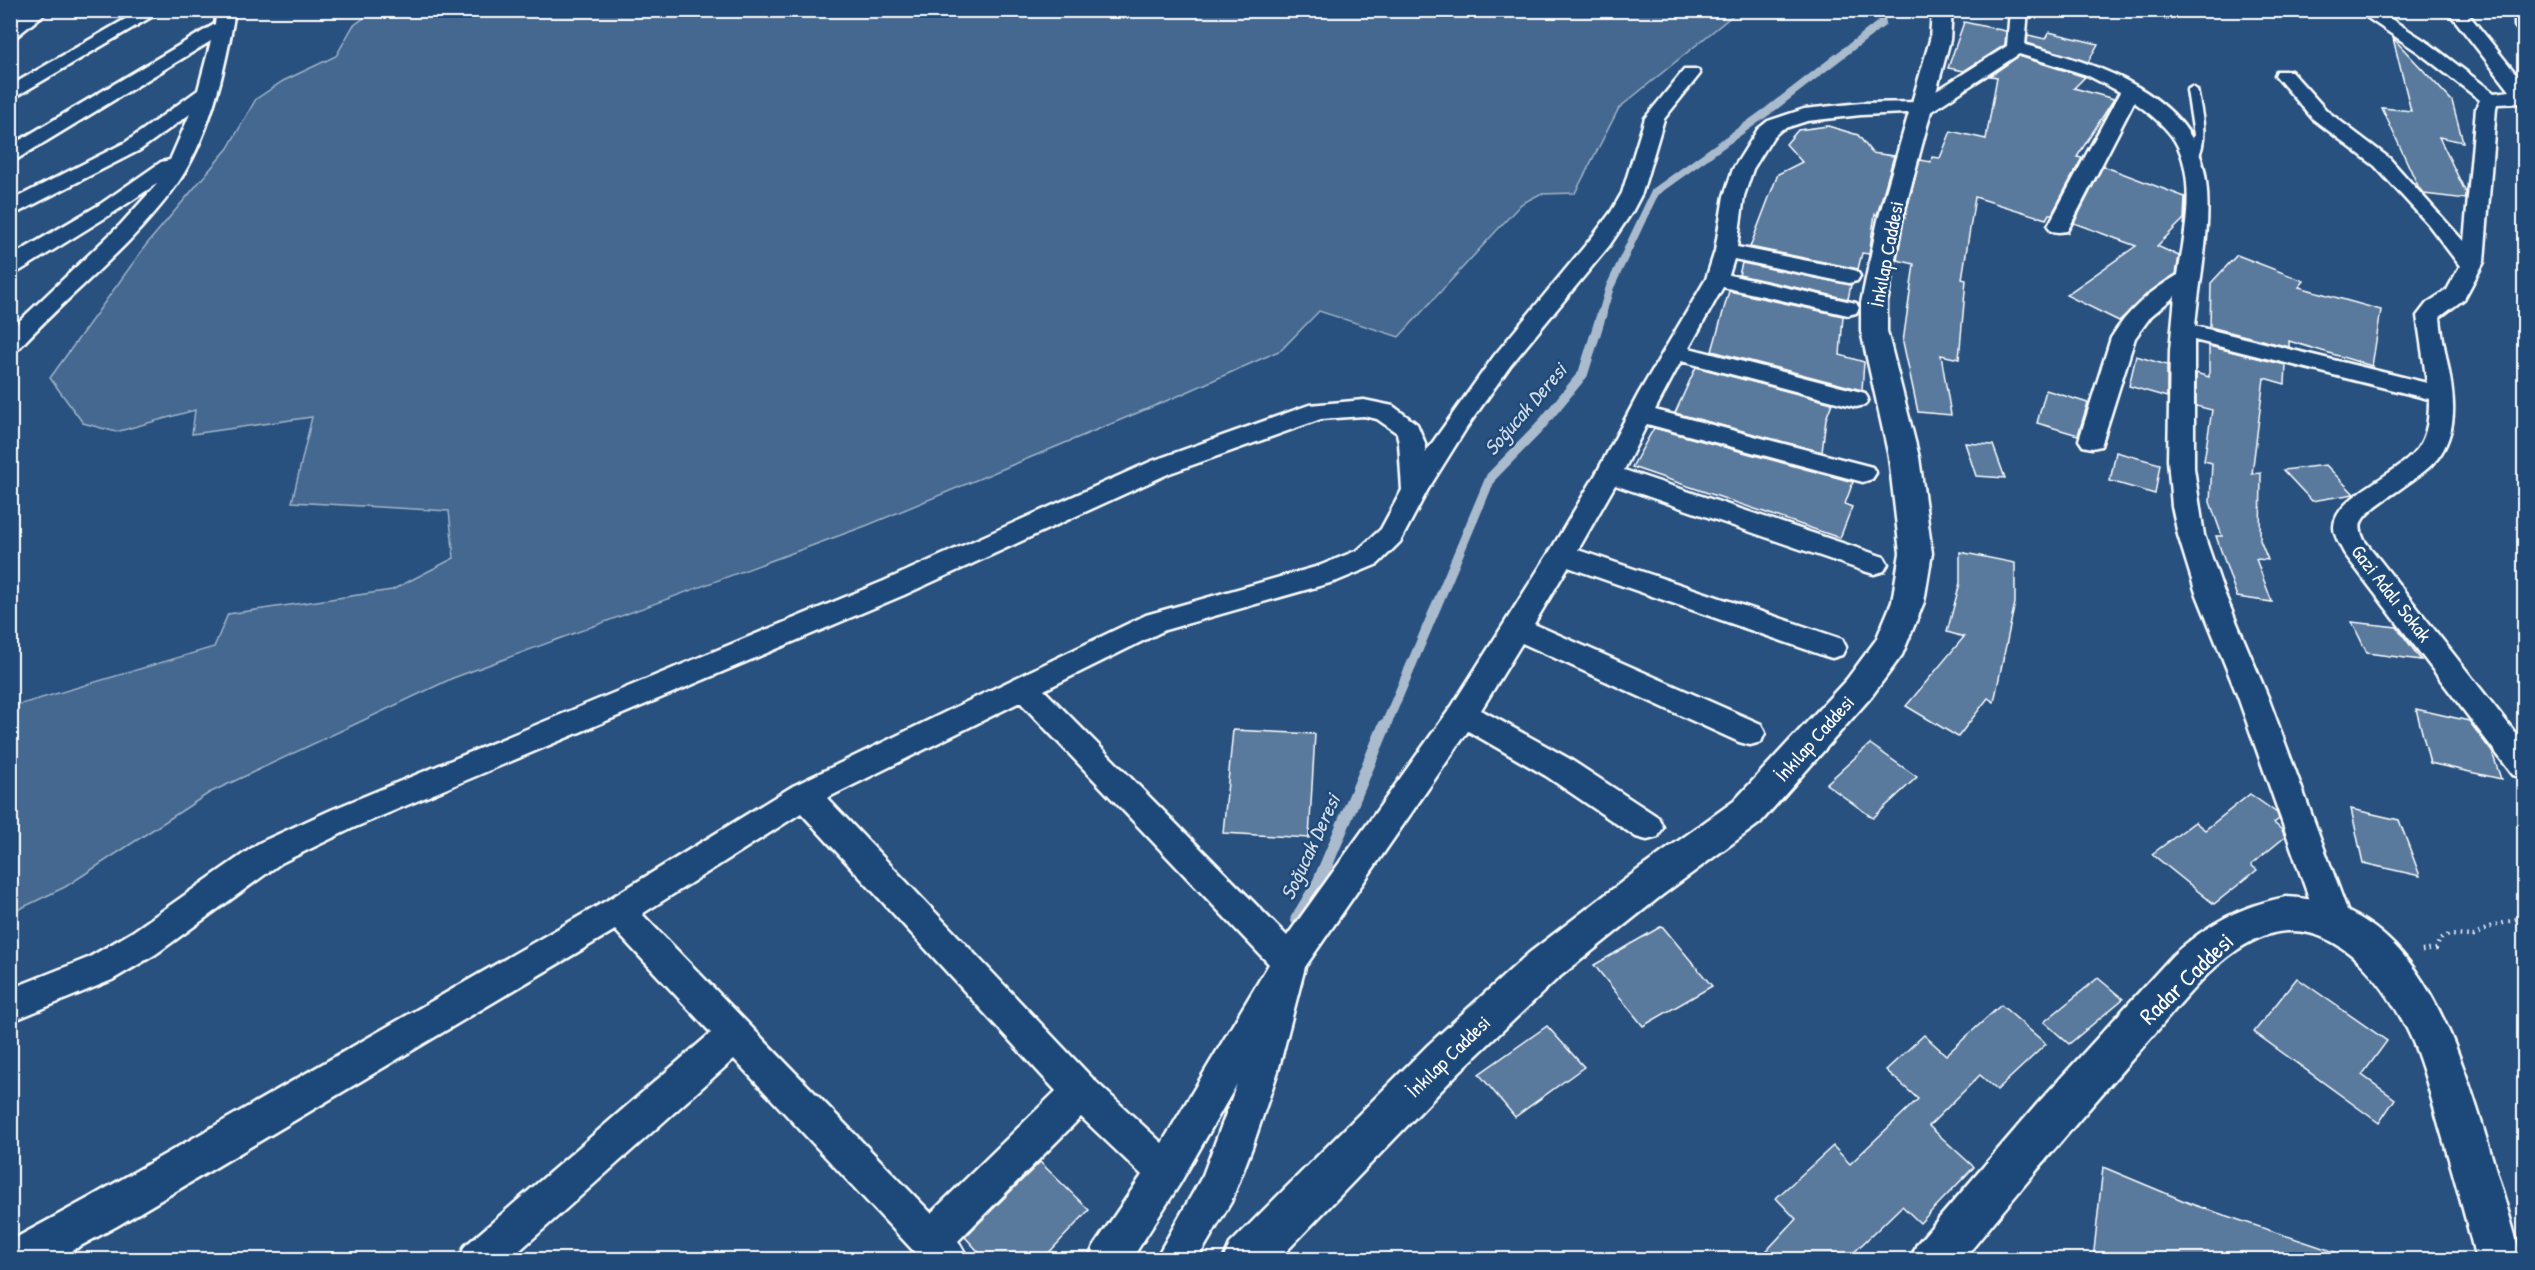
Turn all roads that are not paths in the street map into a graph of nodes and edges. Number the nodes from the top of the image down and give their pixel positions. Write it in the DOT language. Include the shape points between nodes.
graph roads {
  1 [pos="39,10"];
  2 [pos="155,10"];
  3 [pos="1942,10"];
  4 [pos="2019,10"];
  5 [pos="2364,10"];
  6 [pos="2455,10"];
  7 [pos="2524,10"];
  8 [pos="225,18"];
  9 [pos="2524,26"];
  10 [pos="10,32"];
  11 [pos="2016,48"];
  12 [pos="1691,74"];
  13 [pos="2284,75"];
  14 [pos="2132,90"];
  15 [pos="2192,90"];
  16 [pos="206,93"];
  17 [pos="10,94"];
  18 [pos="2524,94"];
  19 [pos="2490,99"];
  20 [pos="1923,108"];
  21 [pos="10,155"];
  22 [pos="182,157"];
  23 [pos="2192,160"];
  24 [pos="10,209"];
  25 [pos="2059,226"];
  26 [pos="1726,251"];
  27 [pos="2471,265"];
  28 [pos="10,267"];
  29 [pos="1849,276"];
  30 [pos="2189,278"];
  31 [pos="1717,279"];
  32 [pos="1848,308"];
  33 [pos="2183,330"];
  34 [pos="14,338"];
  35 [pos="1676,352"];
  36 [pos="2441,394"];
  37 [pos="1856,399"];
  38 [pos="1640,414"];
  39 [pos="2092,440"];
  40 [pos="1863,473"];
  41 [pos="1609,474"];
  42 [pos="1415,490"];
  43 [pos="1562,555"];
  44 [pos="1874,564"];
  45 [pos="1516,628"];
  46 [pos="1832,647"];
  47 [pos="1024,688"];
  48 [pos="1464,714"];
  49 [pos="1750,733"];
  50 [pos="2524,766"];
  51 [pos="804,795"];
  52 [pos="1647,827"];
  53 [pos="618,911"];
  54 [pos="2334,921"];
  55 [pos="1289,961"];
  56 [pos="10,1006"];
  57 [pos="735,1035"];
  58 [pos="1081,1092"];
  59 [pos="1166,1172"];
  60 [pos="941,1250"];
  61 [pos="485,1258"];
  62 [pos="15,1260"];
  63 [pos="1108,1260"];
  64 [pos="1175,1260"];
  65 [pos="1246,1260"];
  66 [pos="1933,1260"];
  67 [pos="2499,1260"];
  1 -- 10 [label="street"];
  2 -- 17 [label="street"];
  3 -- 20 [label="street, İnkılap Caddesi" via="1940,40"];
  4 -- 11 [label="street"];
  5 -- 19 [label="street" via="2424,48"];
  6 -- 18 [label="street"];
  7 -- 9 [label="street"];
  8 -- 16 [label="street"];
  8 -- 21 [label="street"];
  11 -- 14 [label="street" via="2089,68"];
  11 -- 20 [label="street"];
  12 -- 42 [label="street" via="1655,118 1632,193 1621,212 1502,361"];
  13 -- 27 [label="street" via="2320,115 2382,162"];
  14 -- 23 [label="street" via="2185,141"];
  14 -- 25 [label="street"];
  15 -- 23 [label="lane" via="2199,137 2199,149"];
  16 -- 22 [label="street"];
  16 -- 24 [label="street" via="133,146"];
  18 -- 19 [label="street"];
  19 -- 27 [label="street, Gazi Adalı Sokak" via="2484,117"];
  20 -- 26 [label="street" via="1836,111 1775,124 1743,169 1734,196"];
  20 -- 65 [label="street, İnkılap Caddesi" via="1890,220 1874,303 1874,331 1904,458 1916,554 1908,602 1890,646 1859,688 1747,812 1543,966 1443,1059"];
  22 -- 28 [label="street"];
  22 -- 34 [label="street" via="166,186 146,209"];
  23 -- 30 [label="street" via="2195,204"];
  26 -- 29 [label="street"];
  26 -- 31 [label="street"];
  27 -- 36 [label="street, Gazi Adalı Sokak" via="2456,294 2428,315"];
  30 -- 33 [label="street"];
  30 -- 39 [label="street" via="2130,323"];
  31 -- 32 [label="street"];
  31 -- 35 [label="street"];
  33 -- 36 [label="street"];
  33 -- 54 [label="street" via="2181,474 2189,532"];
  35 -- 37 [label="street"];
  35 -- 38 [label="street"];
  36 -- 50 [label="street, Gazi Adalı Sokak" via="2433,447 2417,467 2362,505 2349,520 2349,537"];
  38 -- 40 [label="street"];
  38 -- 41 [label="street"];
  41 -- 43 [label="street"];
  41 -- 44 [label="street"];
  42 -- 47 [label="street" via="1391,535 1368,557 1327,574 1156,622"];
  42 -- 56 [label="street" via="1412,442 1407,430 1384,412 1364,408 1318,411 1161,466 883,592 342,819 270,854 144,943 100,969"];
  43 -- 45 [label="street"];
  43 -- 46 [label="street"];
  45 -- 48 [label="street"];
  45 -- 49 [label="street"];
  47 -- 51 [label="street"];
  47 -- 55 [label="street"];
  48 -- 52 [label="street" via="1557,767"];
  48 -- 55 [label="street"];
  51 -- 53 [label="street"];
  51 -- 58 [label="street"];
  53 -- 57 [label="street"];
  53 -- 62 [label="street"];
  54 -- 66 [label="street, Radar Caddesi" via="2310,915 2269,917 2234,930 2215,944 2071,1097"];
  54 -- 67 [label="street, Radar Caddesi" via="2371,947 2414,1002 2439,1054"];
  55 -- 59 [label="street"];
  55 -- 64 [label="street" via="1260,1071 1234,1145 1216,1188"];
  57 -- 60 [label="street"];
  57 -- 61 [label="street"];
  58 -- 59 [label="street"];
  58 -- 60 [label="street"];
  59 -- 63 [label="street"];
}
